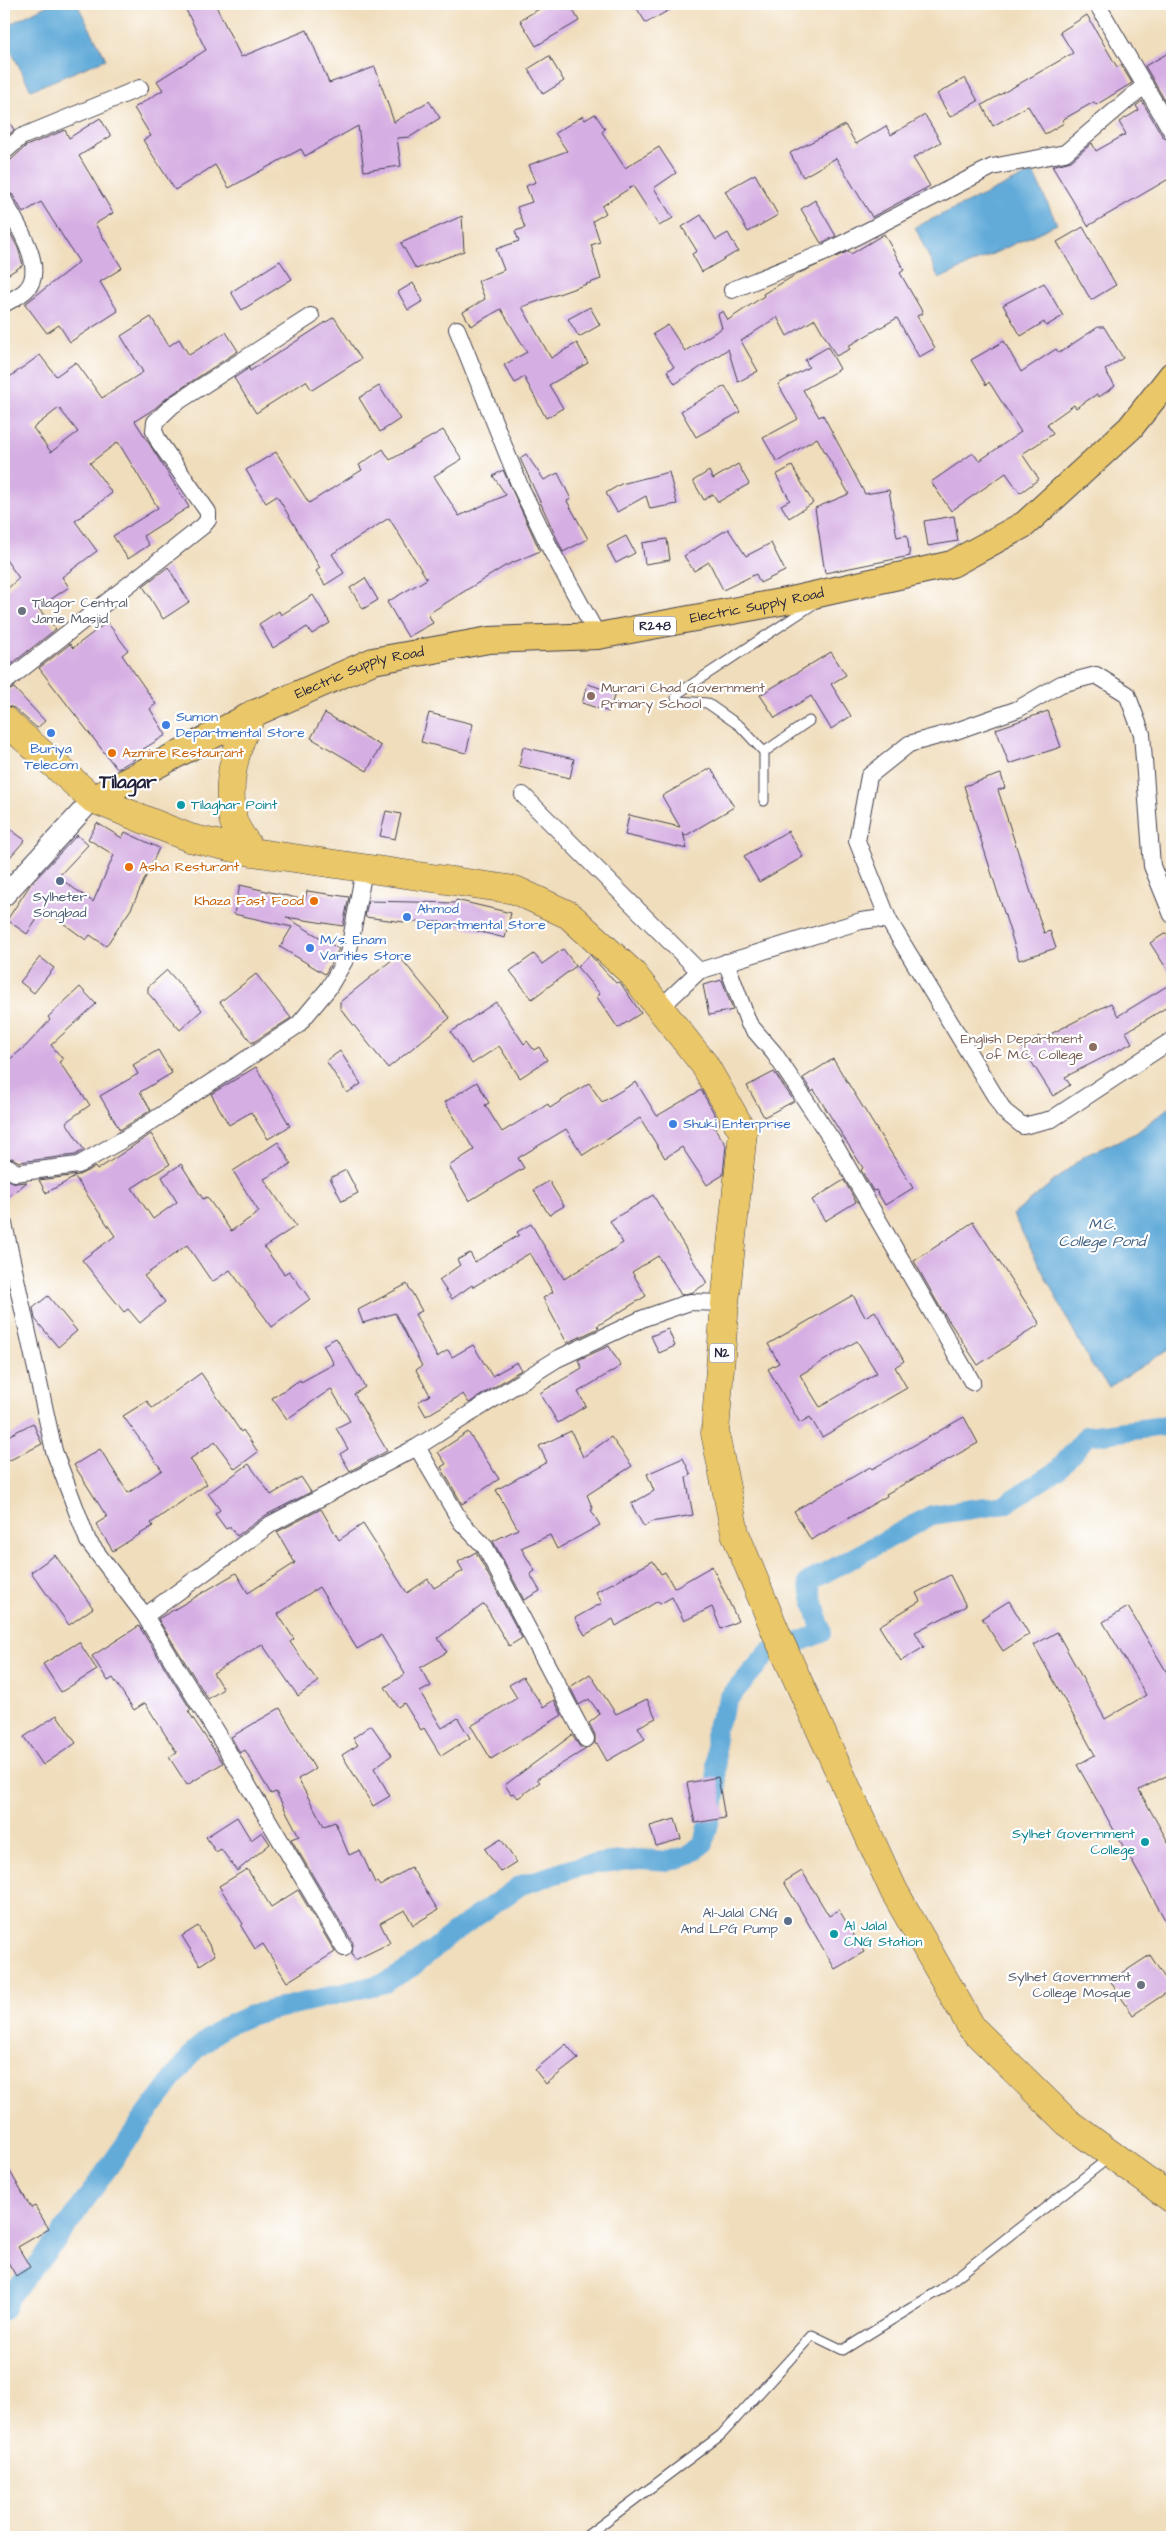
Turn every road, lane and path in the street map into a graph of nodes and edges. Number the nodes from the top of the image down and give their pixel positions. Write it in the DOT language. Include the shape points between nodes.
graph roads {
  1 [pos="1096,4"];
  2 [pos="1145,85"];
  3 [pos="140,88"];
  4 [pos="1172,132"];
  5 [pos="4,152"];
  6 [pos="4,200"];
  7 [pos="732,290"];
  8 [pos="4,304"];
  9 [pos="311,316"];
  10 [pos="457,329"];
  11 [pos="1172,375"];
  12 [pos="835,590"];
  13 [pos="598,636"];
  14 [pos="4,683"];
  15 [pos="253,714"];
  16 [pos="4,720"];
  17 [pos="809,721"];
  18 [pos="764,752"];
  19 [pos="523,795"];
  20 [pos="93,799"];
  21 [pos="764,801"];
  22 [pos="252,852"];
  23 [pos="364,870"];
  24 [pos="4,896"];
  25 [pos="1172,915"];
  26 [pos="889,921"];
  27 [pos="726,962"];
  28 [pos="699,971"];
  29 [pos="660,1009"];
  30 [pos="1172,1040"];
  31 [pos="4,1171"];
  32 [pos="4,1224"];
  33 [pos="725,1304"];
  34 [pos="972,1382"];
  35 [pos="418,1447"];
  36 [pos="144,1616"];
  37 [pos="586,1739"];
  38 [pos="344,1948"];
  39 [pos="1112,2156"];
  40 [pos="1172,2199"];
  41 [pos="585,2537"];
  1 -- 2 [label="street"];
  2 -- 4 [label="street"];
  2 -- 7 [label="street" via="1066,153 992,167 826,252"];
  3 -- 5 [label="street" via="22,137"];
  6 -- 8 [label="street" via="32,255 36,270 27,289"];
  9 -- 14 [label="street" via="173,405 155,422 154,431 159,442 208,512 208,520 203,526"];
  10 -- 13 [label="street" via="520,486"];
  11 -- 12 [label="main road, Electric Supply Road / R248" via="1130,428 1025,524 952,564"];
  12 -- 13 [label="main road, Electric Supply Road / R248"];
  12 -- 18 [label="lane" via="677,694 678,701 707,704 740,726"];
  13 -- 15 [label="main road, Electric Supply Road / R248" via="489,640 373,661"];
  15 -- 20 [label="main road, Electric Supply Road / R248"];
  15 -- 22 [label="highway" via="241,736 231,771 233,820"];
  16 -- 20 [label="highway, N2"];
  17 -- 18 [label="lane"];
  18 -- 21 [label="lane"];
  19 -- 28 [label="street"];
  20 -- 22 [label="highway, N2" via="190,838"];
  20 -- 24 [label="street"];
  22 -- 23 [label="highway, N2"];
  23 -- 29 [label="highway, N2" via="515,890 569,915 632,973"];
  23 -- 31 [label="street" via="348,955 328,989 298,1025 131,1135 78,1165 16,1173 10,1168"];
  25 -- 26 [label="street" via="1152,866 1142,734 1127,694 1096,675 1061,684 1018,709 908,744 869,776 856,841"];
  26 -- 27 [label="street" via="861,921"];
  26 -- 30 [label="street" via="1004,1111 1023,1126 1052,1119"];
  27 -- 28 [label="street"];
  27 -- 34 [label="street" via="749,1024 774,1053 832,1140"];
  28 -- 29 [label="street"];
  29 -- 33 [label="highway, N2" via="704,1064 743,1132"];
  32 -- 36 [label="street" via="54,1451 88,1541"];
  33 -- 35 [label="street" via="690,1302 644,1318 566,1355"];
  33 -- 39 [label="highway, N2" via="715,1433 735,1533 777,1634 894,1891 972,2028 1067,2122"];
  35 -- 36 [label="street" via="270,1524"];
  35 -- 37 [label="street" via="461,1522 485,1547"];
  36 -- 38 [label="street"];
  39 -- 40 [label="highway, N2"];
  39 -- 41 [label="lane" via="940,2290 843,2350 812,2335 721,2435"];
}
